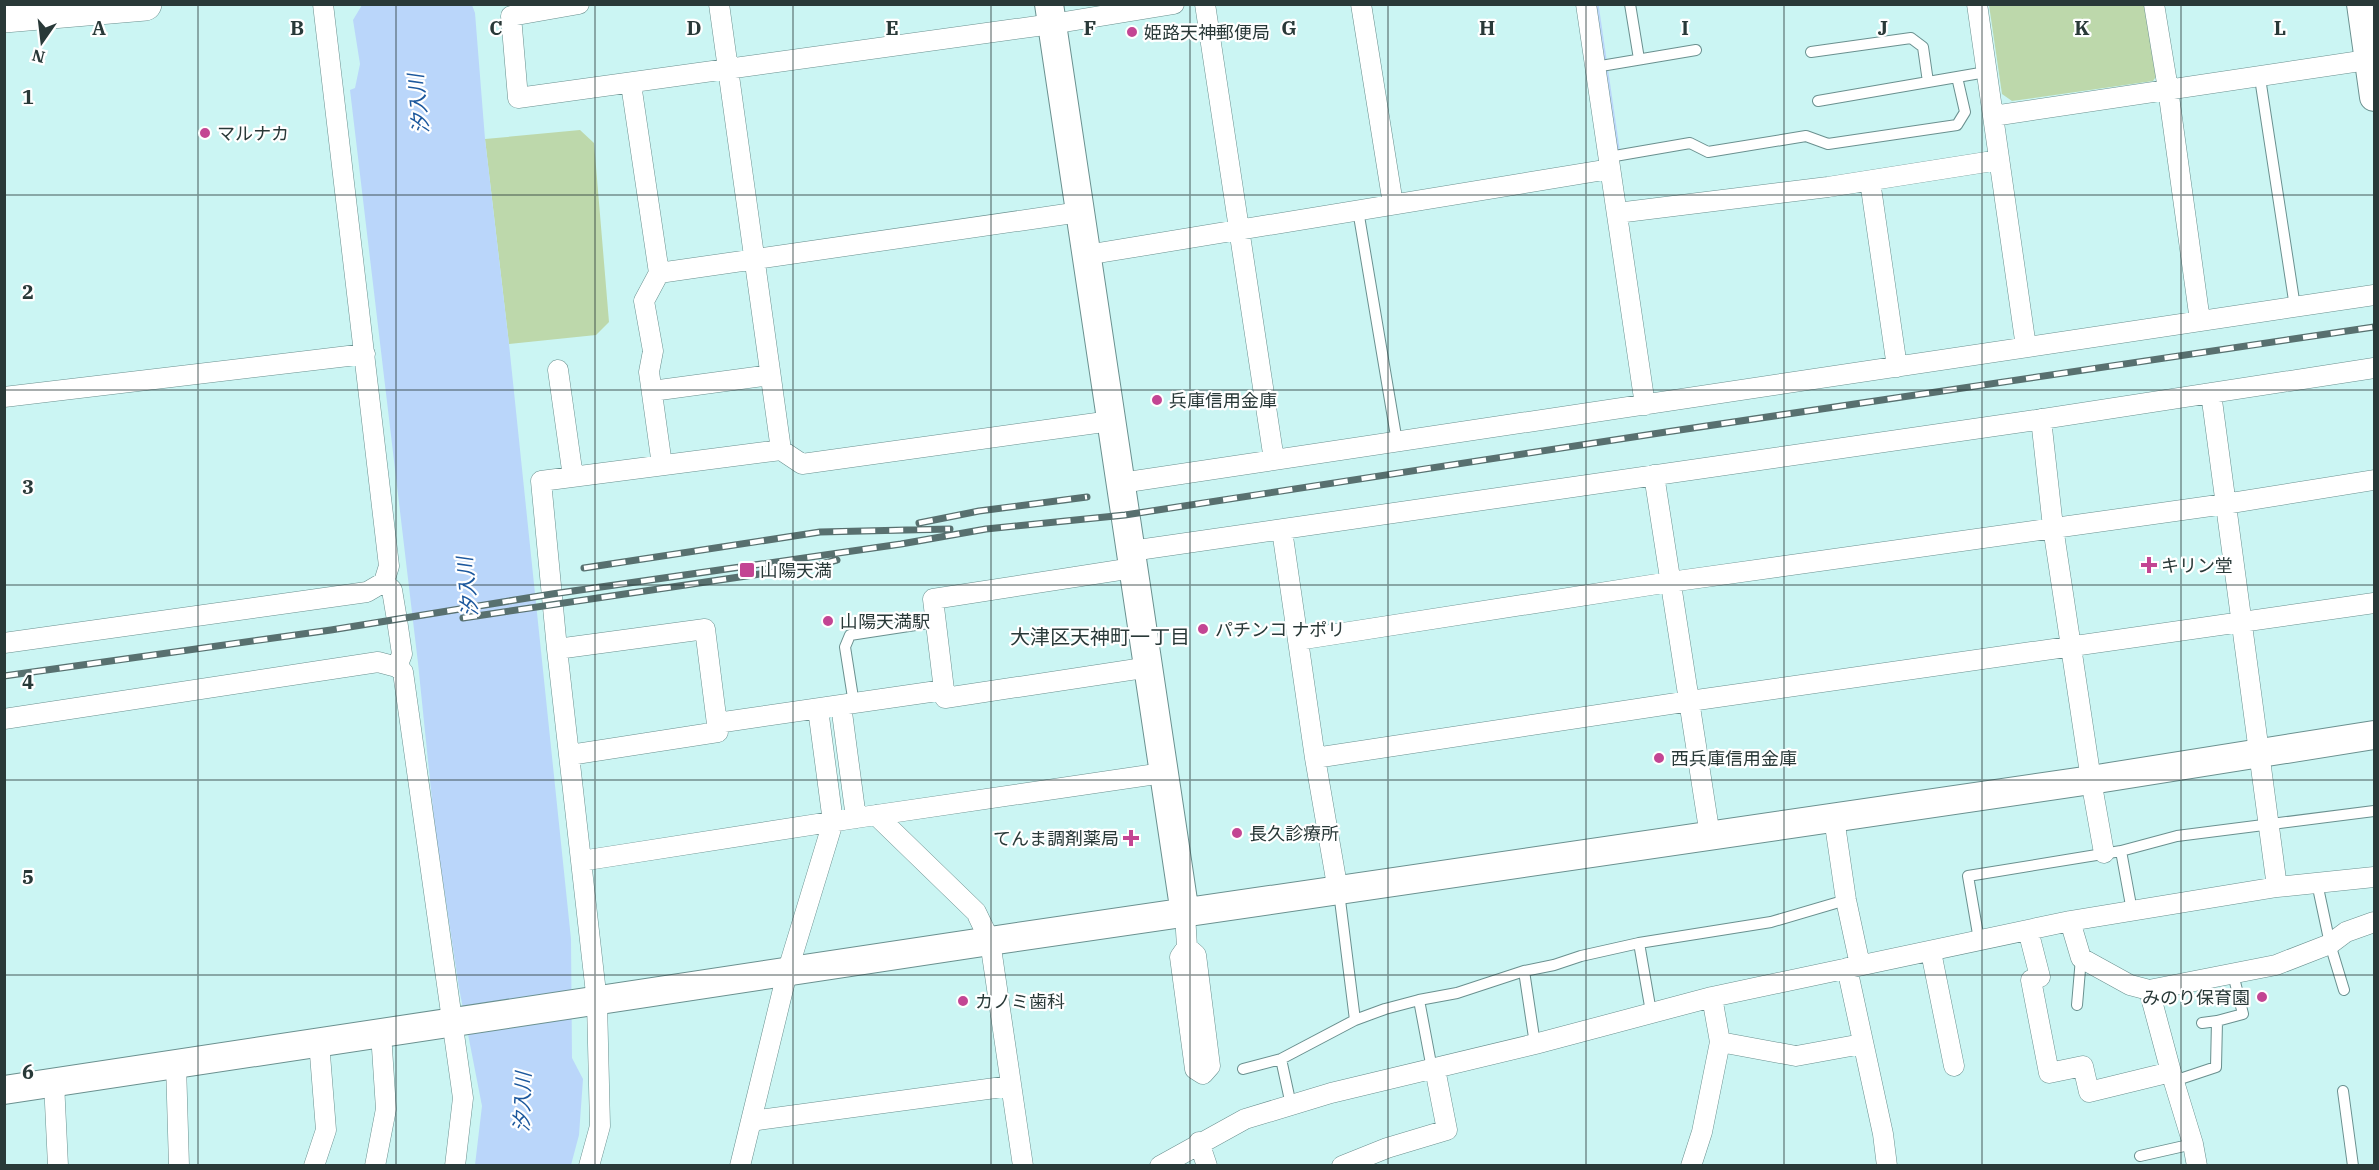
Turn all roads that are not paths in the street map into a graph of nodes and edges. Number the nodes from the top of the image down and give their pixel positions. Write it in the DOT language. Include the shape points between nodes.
graph roads {
  1 [pos="145,4"];
  2 [pos="579,4"];
  3 [pos="719,4"];
  4 [pos="1174,4"];
  5 [pos="1205,4"];
  6 [pos="1361,4"];
  7 [pos="1586,4"];
  8 [pos="1630,4"];
  9 [pos="1977,4"];
  10 [pos="2154,4"];
  11 [pos="2361,4"];
  12 [pos="329,6"];
  13 [pos="1051,14"];
  14 [pos="4,16"];
  15 [pos="1696,50"];
  16 [pos="1811,51"];
  17 [pos="1639,59"];
  18 [pos="2372,60"];
  19 [pos="1595,67"];
  20 [pos="728,70"];
  21 [pos="1986,72"];
  22 [pos="1957,77"];
  23 [pos="2260,78"];
  24 [pos="1928,82"];
  25 [pos="631,84"];
  26 [pos="2168,89"];
  27 [pos="2374,97"];
  28 [pos="1818,101"];
  29 [pos="1993,116"];
  30 [pos="1999,160"];
  31 [pos="1609,163"];
  32 [pos="1870,181"];
  33 [pos="1393,204"];
  34 [pos="1358,210"];
  35 [pos="1080,212"];
  36 [pos="1617,213"];
  37 [pos="1239,229"];
  38 [pos="1086,255"];
  39 [pos="754,259"];
  40 [pos="659,273"];
  41 [pos="2374,295"];
  42 [pos="2295,307"];
  43 [pos="2200,321"];
  44 [pos="2026,347"];
  45 [pos="365,354"];
  46 [pos="1897,367"];
  47 [pos="2374,368"];
  48 [pos="558,370"];
  49 [pos="770,375"];
  50 [pos="652,391"];
  51 [pos="2211,393"];
  52 [pos="4,397"];
  53 [pos="1645,405"];
  54 [pos="2041,419"];
  55 [pos="1111,421"];
  56 [pos="1397,442"];
  57 [pos="781,450"];
  58 [pos="1274,460"];
  59 [pos="662,465"];
  60 [pos="1654,475"];
  61 [pos="573,477"];
  62 [pos="2374,480"];
  63 [pos="1121,483"];
  64 [pos="2225,504"];
  65 [pos="2054,527"];
  66 [pos="1282,530"];
  67 [pos="1132,560"];
  68 [pos="384,582"];
  69 [pos="1670,582"];
  70 [pos="2374,603"];
  71 [pos="935,622"];
  72 [pos="2241,623"];
  73 [pos="1298,640"];
  74 [pos="4,643"];
  75 [pos="2072,646"];
  76 [pos="556,649"];
  77 [pos="397,667"];
  78 [pos="1150,667"];
  79 [pos="944,690"];
  80 [pos="1690,701"];
  81 [pos="848,704"];
  82 [pos="818,709"];
  83 [pos="4,718"];
  84 [pos="717,723"];
  85 [pos="2374,735"];
  86 [pos="2258,752"];
  87 [pos="570,755"];
  88 [pos="1315,758"];
  89 [pos="1163,773"];
  90 [pos="2091,780"];
  91 [pos="2374,811"];
  92 [pos="876,815"];
  93 [pos="856,818"];
  94 [pos="1834,818"];
  95 [pos="833,822"];
  96 [pos="2268,823"];
  97 [pos="1710,836"];
  98 [pos="2112,852"];
  99 [pos="581,861"];
  100 [pos="2374,877"];
  101 [pos="2317,883"];
  102 [pos="2277,887"];
  103 [pos="1338,891"];
  104 [pos="1846,900"];
  105 [pos="2132,911"];
  106 [pos="1185,914"];
  107 [pos="2070,921"];
  108 [pos="2374,922"];
  109 [pos="2028,930"];
  110 [pos="1979,940"];
  111 [pos="990,941"];
  112 [pos="1639,943"];
  113 [pos="2330,944"];
  114 [pos="1187,947"];
  115 [pos="1931,952"];
  116 [pos="2081,958"];
  117 [pos="1854,967"];
  118 [pos="1524,971"];
  119 [pos="787,973"];
  120 [pos="2234,974"];
  121 [pos="2149,990"];
  122 [pos="2344,990"];
  123 [pos="1712,997"];
  124 [pos="1419,1000"];
  125 [pos="597,1002"];
  126 [pos="2076,1005"];
  127 [pos="1651,1012"];
  128 [pos="1355,1020"];
  129 [pos="454,1022"];
  130 [pos="2217,1022"];
  131 [pos="2202,1023"];
  132 [pos="381,1033"];
  133 [pos="319,1042"];
  134 [pos="1720,1042"];
  135 [pos="1535,1044"];
  136 [pos="1862,1044"];
  137 [pos="1281,1059"];
  138 [pos="176,1064"];
  139 [pos="1954,1066"];
  140 [pos="1243,1069"];
  141 [pos="1433,1069"];
  142 [pos="2172,1077"];
  143 [pos="54,1082"];
  144 [pos="1010,1086"];
  145 [pos="4,1090"];
  146 [pos="2343,1091"];
  147 [pos="1291,1105"];
  148 [pos="751,1121"];
  149 [pos="1199,1142"];
  150 [pos="2193,1144"];
  151 [pos="2140,1156"];
  152 [pos="58,1166"];
  153 [pos="179,1166"];
  154 [pos="314,1166"];
  155 [pos="375,1166"];
  156 [pos="455,1166"];
  157 [pos="589,1166"];
  158 [pos="740,1166"];
  159 [pos="1023,1166"];
  160 [pos="1160,1166"];
  161 [pos="1207,1166"];
  162 [pos="1342,1166"];
  163 [pos="1691,1166"];
  164 [pos="1887,1166"];
  165 [pos="2197,1166"];
  166 [pos="2353,1166"];
  1 -- 14 [label="highway"];
  2 -- 25 [label="street" via="511,16 518,98"];
  3 -- 20 [label="street"];
  4 -- 13 [label="street"];
  5 -- 37 [label="street"];
  6 -- 33 [label="street"];
  7 -- 19 [label="street"];
  8 -- 17 [label="lane"];
  9 -- 21 [label="street"];
  10 -- 26 [label="street"];
  11 -- 18 [label="street"];
  12 -- 45 [label="street"];
  13 -- 20 [label="street"];
  13 -- 35 [label="street"];
  15 -- 17 [label="lane"];
  16 -- 24 [label="lane" via="1911,38 1923,47"];
  17 -- 19 [label="lane"];
  18 -- 23 [label="street"];
  18 -- 27 [label="street"];
  19 -- 31 [label="street"];
  20 -- 25 [label="street"];
  20 -- 39 [label="street"];
  21 -- 22 [label="lane"];
  21 -- 29 [label="street"];
  22 -- 24 [label="lane"];
  22 -- 31 [label="lane" via="1965,112 1957,125 1828,144 1806,136 1708,152 1690,143"];
  23 -- 26 [label="street"];
  23 -- 42 [label="lane"];
  24 -- 28 [label="lane"];
  25 -- 40 [label="street"];
  26 -- 29 [label="street"];
  26 -- 43 [label="street"];
  29 -- 30 [label="street"];
  30 -- 32 [label="street"];
  30 -- 44 [label="street"];
  31 -- 33 [label="street"];
  31 -- 36 [label="street"];
  32 -- 36 [label="street"];
  32 -- 46 [label="street"];
  33 -- 34 [label="street"];
  34 -- 37 [label="street"];
  34 -- 56 [label="lane"];
  35 -- 38 [label="street"];
  35 -- 39 [label="street"];
  36 -- 53 [label="street"];
  37 -- 38 [label="street"];
  37 -- 58 [label="street"];
  38 -- 55 [label="street"];
  39 -- 40 [label="street"];
  39 -- 49 [label="street"];
  40 -- 50 [label="street" via="644,301 653,351 649,372"];
  41 -- 42 [label="street"];
  42 -- 43 [label="street"];
  43 -- 44 [label="street"];
  44 -- 46 [label="street"];
  45 -- 52 [label="street"];
  45 -- 68 [label="street" via="389,566"];
  46 -- 53 [label="street"];
  47 -- 51 [label="street"];
  48 -- 61 [label="street"];
  49 -- 50 [label="street"];
  49 -- 57 [label="street"];
  50 -- 59 [label="street"];
  51 -- 54 [label="street"];
  51 -- 64 [label="street"];
  53 -- 56 [label="street"];
  54 -- 60 [label="street"];
  54 -- 65 [label="street"];
  55 -- 57 [label="street" via="802,464"];
  55 -- 63 [label="street"];
  56 -- 58 [label="street"];
  57 -- 59 [label="street"];
  58 -- 63 [label="street"];
  59 -- 61 [label="street"];
  60 -- 66 [label="street"];
  60 -- 69 [label="street"];
  61 -- 76 [label="street" via="541,482"];
  62 -- 64 [label="street"];
  63 -- 67 [label="street"];
  64 -- 65 [label="street"];
  64 -- 72 [label="street"];
  65 -- 69 [label="street"];
  65 -- 75 [label="street"];
  66 -- 67 [label="street"];
  66 -- 73 [label="street"];
  67 -- 71 [label="street" via="933,598"];
  67 -- 78 [label="street"];
  68 -- 74 [label="street" via="367,592"];
  68 -- 77 [label="street" via="392,590 397,620 402,654"];
  69 -- 73 [label="street"];
  69 -- 80 [label="street"];
  70 -- 72 [label="street"];
  71 -- 79 [label="street"];
  71 -- 81 [label="lane" via="850,635 844,647"];
  72 -- 75 [label="street"];
  72 -- 86 [label="street"];
  73 -- 88 [label="street"];
  75 -- 80 [label="street"];
  75 -- 90 [label="street"];
  76 -- 84 [label="street" via="705,629"];
  76 -- 87 [label="street"];
  77 -- 83 [label="street" via="378,662"];
  77 -- 129 [label="street" via="403,672"];
  78 -- 79 [label="street" via="945,698"];
  78 -- 89 [label="street"];
  79 -- 81 [label="street"];
  80 -- 88 [label="street"];
  80 -- 97 [label="street"];
  81 -- 82 [label="street"];
  81 -- 93 [label="street"];
  82 -- 84 [label="street"];
  82 -- 95 [label="street"];
  84 -- 87 [label="street" via="718,732"];
  85 -- 86 [label="street"];
  86 -- 90 [label="street"];
  86 -- 96 [label="street"];
  87 -- 99 [label="street"];
  88 -- 103 [label="street"];
  89 -- 92 [label="street"];
  89 -- 106 [label="street"];
  90 -- 94 [label="street"];
  90 -- 98 [label="street"];
  91 -- 96 [label="lane"];
  92 -- 93 [label="street"];
  92 -- 111 [label="street" via="976,912"];
  93 -- 95 [label="street"];
  94 -- 97 [label="street"];
  94 -- 104 [label="street"];
  95 -- 99 [label="street"];
  95 -- 119 [label="street"];
  96 -- 98 [label="lane" via="2177,836"];
  96 -- 102 [label="street"];
  97 -- 103 [label="street"];
  98 -- 105 [label="lane"];
  98 -- 110 [label="lane" via="1968,876"];
  99 -- 125 [label="street"];
  100 -- 101 [label="street"];
  101 -- 102 [label="street"];
  101 -- 113 [label="lane"];
  102 -- 105 [label="street"];
  103 -- 106 [label="street"];
  103 -- 128 [label="lane"];
  104 -- 112 [label="lane" via="1771,922"];
  104 -- 117 [label="street"];
  105 -- 107 [label="street"];
  106 -- 111 [label="street"];
  106 -- 114 [label="street"];
  107 -- 109 [label="street"];
  107 -- 116 [label="street"];
  108 -- 113 [label="street" via="2346,932"];
  109 -- 110 [label="street"];
  109 -- 142 [label="street" via="2040,977 2031,980 2049,1073 2083,1066 2089,1092"];
  110 -- 115 [label="street"];
  111 -- 119 [label="street"];
  111 -- 144 [label="street"];
  112 -- 118 [label="lane"];
  112 -- 127 [label="lane"];
  113 -- 120 [label="street" via="2276,965"];
  113 -- 122 [label="lane"];
  114 -- 114 [label="street" via="1180,957 1195,1069 1203,1074 1210,1066 1196,955"];
  115 -- 117 [label="street"];
  115 -- 139 [label="street"];
  116 -- 121 [label="street" via="2130,985"];
  116 -- 126 [label="lane"];
  117 -- 123 [label="street"];
  117 -- 136 [label="street"];
  118 -- 124 [label="lane" via="1457,993"];
  118 -- 135 [label="lane"];
  119 -- 125 [label="street"];
  119 -- 148 [label="street"];
  120 -- 121 [label="street"];
  120 -- 130 [label="lane" via="2243,1014"];
  121 -- 142 [label="street"];
  123 -- 127 [label="street"];
  123 -- 134 [label="street"];
  124 -- 128 [label="lane"];
  124 -- 141 [label="lane"];
  125 -- 129 [label="street"];
  125 -- 157 [label="street" via="600,1126"];
  127 -- 135 [label="street"];
  128 -- 137 [label="lane"];
  129 -- 132 [label="street"];
  129 -- 156 [label="street" via="464,1098"];
  130 -- 131 [label="lane"];
  130 -- 142 [label="lane" via="2216,1067"];
  132 -- 133 [label="street"];
  132 -- 155 [label="street" via="386,1109"];
  133 -- 138 [label="street"];
  133 -- 154 [label="street" via="326,1130"];
  134 -- 136 [label="street" via="1796,1056"];
  134 -- 163 [label="street"];
  135 -- 141 [label="street"];
  136 -- 164 [label="street"];
  137 -- 140 [label="lane"];
  137 -- 147 [label="lane"];
  138 -- 143 [label="street"];
  138 -- 153 [label="street"];
  141 -- 147 [label="street"];
  141 -- 162 [label="street" via="1447,1130"];
  142 -- 150 [label="street"];
  143 -- 145 [label="street"];
  143 -- 152 [label="street"];
  144 -- 148 [label="street"];
  144 -- 159 [label="street"];
  146 -- 166 [label="lane"];
  147 -- 149 [label="street" via="1245,1119"];
  148 -- 158 [label="street"];
  149 -- 160 [label="street"];
  149 -- 161 [label="street"];
  150 -- 151 [label="lane"];
  150 -- 165 [label="street"];
}
